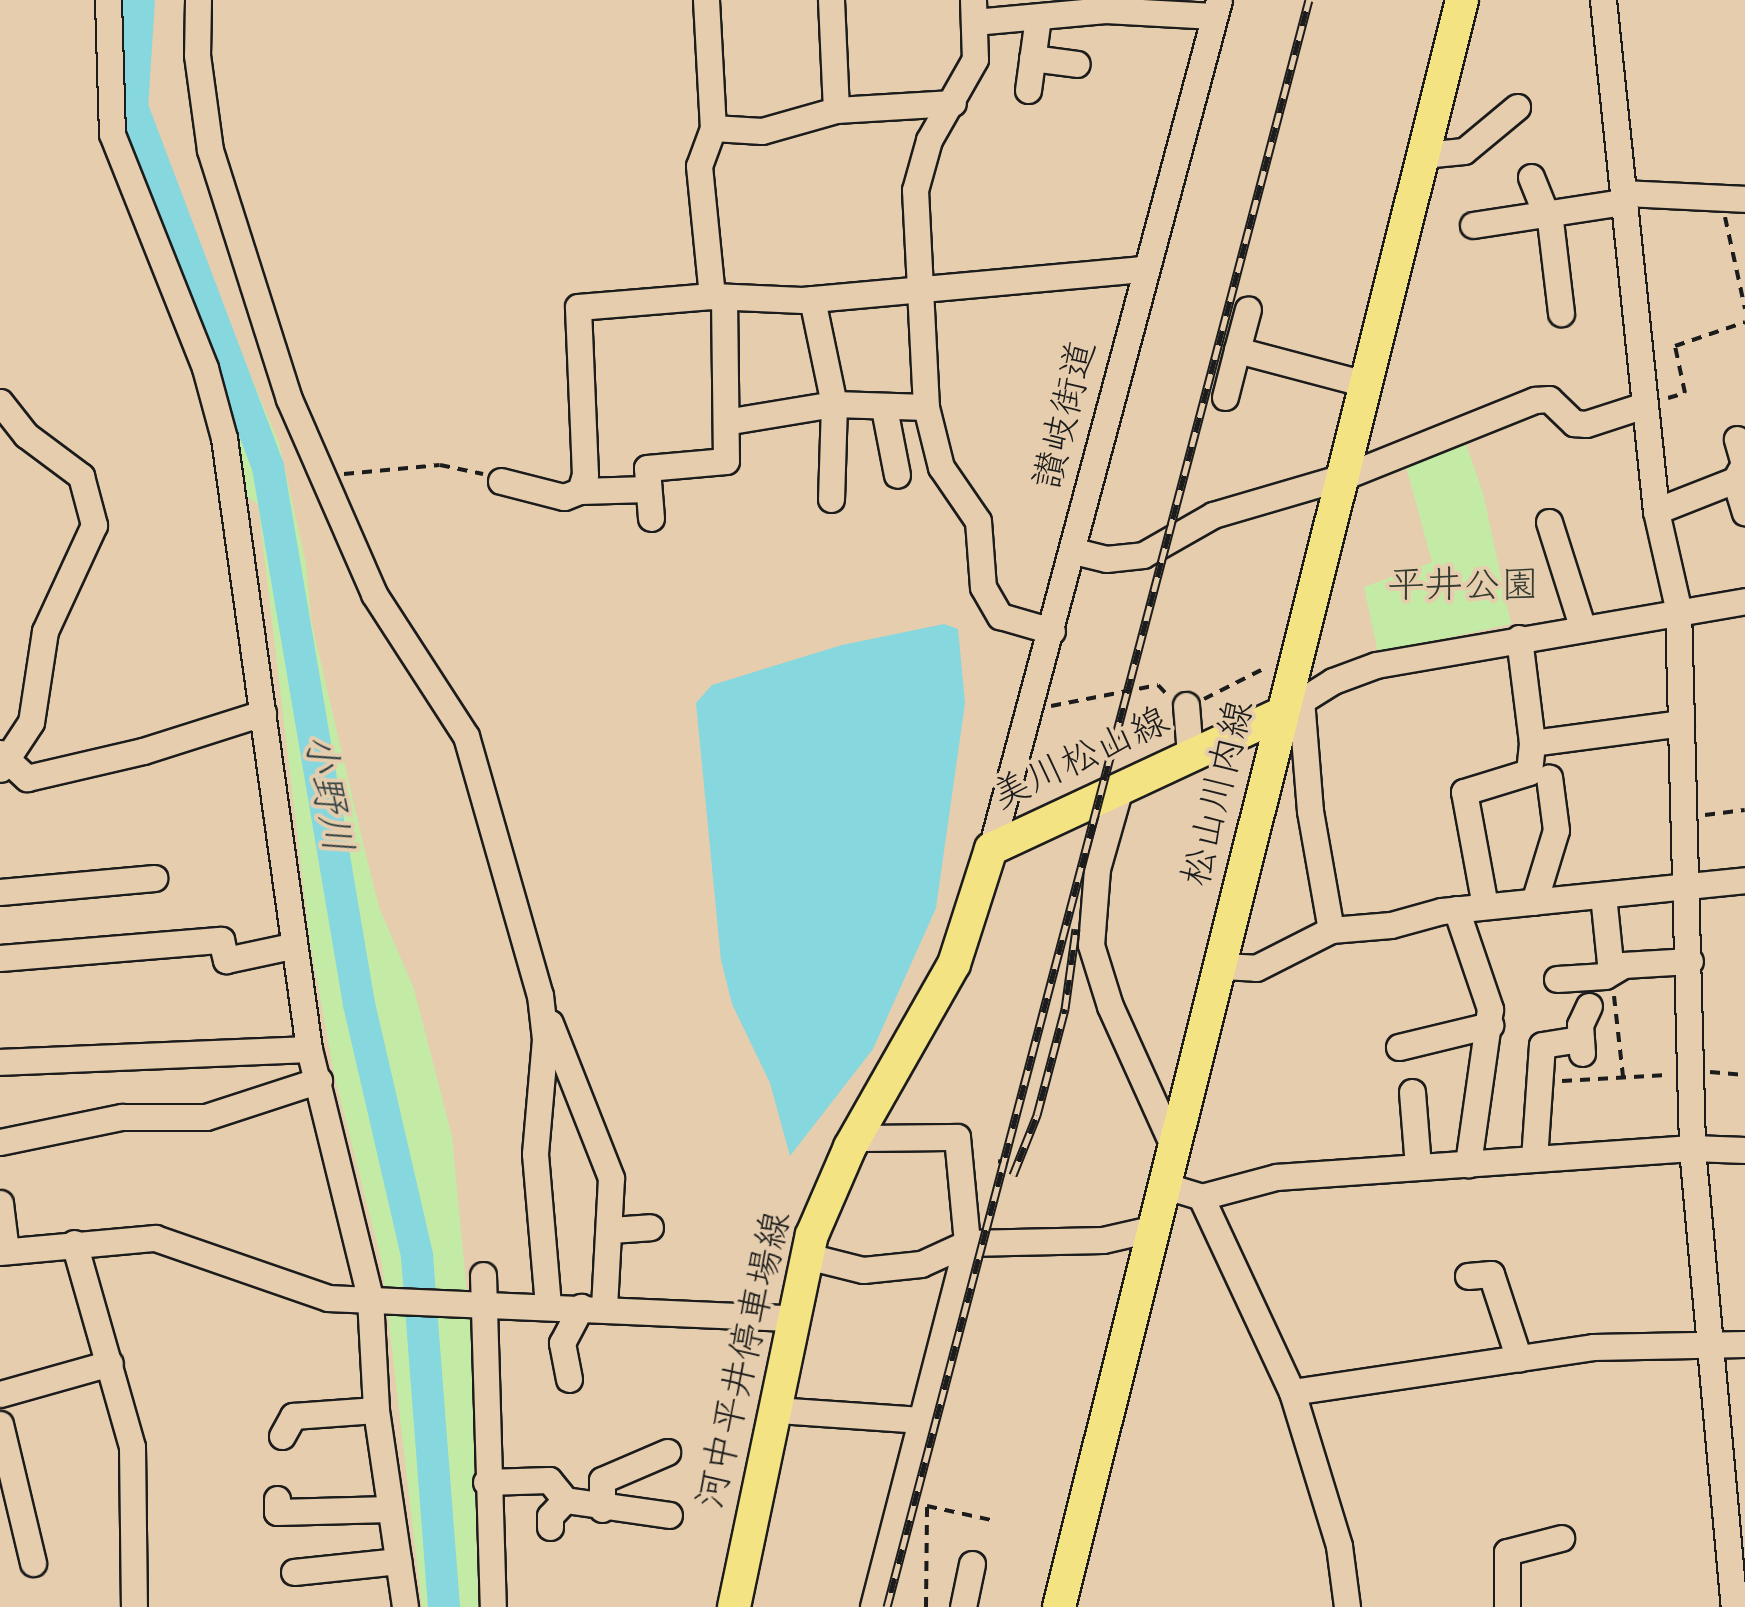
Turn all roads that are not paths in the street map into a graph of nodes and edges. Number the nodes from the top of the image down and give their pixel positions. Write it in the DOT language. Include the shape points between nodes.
graph roads {
  1 [pos="108,0"];
  2 [pos="198,0"];
  3 [pos="706,0"];
  4 [pos="830,0"];
  5 [pos="1462,0"];
  6 [pos="1603,0"];
  7 [pos="1094,6"];
  8 [pos="1216,8"];
  9 [pos="974,11"];
  10 [pos="1038,17"];
  11 [pos="1032,58"];
  12 [pos="1077,64"];
  13 [pos="1028,90"];
  14 [pos="952,103"];
  15 [pos="1517,107"];
  16 [pos="836,110"];
  17 [pos="713,128"];
  18 [pos="1423,155"];
  19 [pos="1530,177"];
  20 [pos="1624,198"];
  21 [pos="1734,198"];
  22 [pos="1547,212"];
  23 [pos="1473,225"];
  24 [pos="1143,269"];
  25 [pos="918,290"];
  26 [pos="718,296"];
  27 [pos="812,299"];
  28 [pos="1248,309"];
  29 [pos="1561,313"];
  30 [pos="1237,350"];
  31 [pos="1366,384"];
  32 [pos="1225,397"];
  33 [pos="0,402"];
  34 [pos="834,404"];
  35 [pos="1645,405"];
  36 [pos="926,406"];
  37 [pos="884,408"];
  38 [pos="731,421"];
  39 [pos="1737,438"];
  40 [pos="897,475"];
  41 [pos="1343,477"];
  42 [pos="1736,480"];
  43 [pos="502,481"];
  44 [pos="648,489"];
  45 [pos="580,491"];
  46 [pos="831,498"];
  47 [pos="1656,511"];
  48 [pos="1745,513"];
  49 [pos="652,518"];
  50 [pos="1546,533"];
  51 [pos="1074,551"];
  52 [pos="1745,601"];
  53 [pos="1678,608"];
  54 [pos="1582,626"];
  55 [pos="1052,631"];
  56 [pos="1518,638"];
  57 [pos="1186,705"];
  58 [pos="1292,706"];
  59 [pos="263,713"];
  60 [pos="1680,723"];
  61 [pos="1532,742"];
  62 [pos="1190,756"];
  63 [pos="2,762"];
  64 [pos="1549,777"];
  65 [pos="1120,788"];
  66 [pos="990,849"];
  67 [pos="154,878"];
  68 [pos="1745,880"];
  69 [pos="1688,886"];
  70 [pos="0,892"];
  71 [pos="1604,895"];
  72 [pos="1534,902"];
  73 [pos="1485,906"];
  74 [pos="1456,910"];
  75 [pos="1331,930"];
  76 [pos="292,946"];
  77 [pos="0,958"];
  78 [pos="1690,961"];
  79 [pos="1221,966"];
  80 [pos="1611,972"];
  81 [pos="1557,979"];
  82 [pos="540,994"];
  83 [pos="1590,1006"];
  84 [pos="1490,1025"];
  85 [pos="1400,1047"];
  86 [pos="309,1049"];
  87 [pos="0,1062"];
  88 [pos="319,1080"];
  89 [pos="1412,1092"];
  90 [pos="855,1138"];
  91 [pos="0,1142"];
  92 [pos="1692,1148"];
  93 [pos="1175,1150"];
  94 [pos="1745,1150"];
  95 [pos="1534,1159"];
  96 [pos="1468,1164"];
  97 [pos="1418,1167"];
  98 [pos="1166,1186"];
  99 [pos="1202,1198"];
  100 [pos="0,1204"];
  101 [pos="650,1227"];
  102 [pos="1155,1228"];
  103 [pos="612,1230"];
  104 [pos="968,1243"];
  105 [pos="74,1244"];
  106 [pos="3,1252"];
  107 [pos="806,1256"];
  108 [pos="482,1275"];
  109 [pos="1468,1276"];
  110 [pos="373,1298"];
  111 [pos="479,1302"];
  112 [pos="548,1306"];
  113 [pos="592,1308"];
  114 [pos="794,1318"];
  115 [pos="1745,1344"];
  116 [pos="1710,1345"];
  117 [pos="1519,1359"];
  118 [pos="110,1363"];
  119 [pos="570,1379"];
  120 [pos="1292,1392"];
  121 [pos="0,1394"];
  122 [pos="376,1410"];
  123 [pos="776,1410"];
  124 [pos="924,1420"];
  125 [pos="0,1424"];
  126 [pos="282,1436"];
  127 [pos="667,1452"];
  128 [pos="486,1482"];
  129 [pos="278,1500"];
  130 [pos="565,1500"];
  131 [pos="390,1509"];
  132 [pos="602,1509"];
  133 [pos="668,1515"];
  134 [pos="550,1526"];
  135 [pos="1561,1538"];
  136 [pos="398,1561"];
  137 [pos="33,1563"];
  138 [pos="972,1564"];
  139 [pos="294,1572"];
  140 [pos="134,1607"];
  141 [pos="405,1607"];
  142 [pos="493,1607"];
  143 [pos="734,1607"];
  144 [pos="873,1607"];
  145 [pos="963,1607"];
  146 [pos="1060,1607"];
  147 [pos="1347,1607"];
  148 [pos="1507,1607"];
  149 [pos="1734,1607"];
  1 -- 59 [label="street" via="112,134 215,400"];
  2 -- 82 [label="street" via="198,69 210,150 318,476 374,594 466,736"];
  3 -- 17 [label="street"];
  4 -- 16 [label="street"];
  5 -- 18 [label="main road, 松山川内線"];
  6 -- 20 [label="street"];
  7 -- 8 [label="street"];
  7 -- 10 [label="street"];
  8 -- 24 [label="street, 讃岐街道"];
  9 -- 10 [label="street"];
  9 -- 14 [label="street" via="975,59"];
  10 -- 11 [label="street"];
  11 -- 12 [label="street"];
  11 -- 13 [label="street"];
  14 -- 16 [label="street"];
  14 -- 25 [label="street" via="920,161"];
  15 -- 18 [label="street" via="1464,151"];
  16 -- 17 [label="street" via="762,132"];
  17 -- 26 [label="street" via="699,166"];
  18 -- 31 [label="main road, 松山川内線"];
  19 -- 22 [label="street"];
  20 -- 21 [label="street"];
  20 -- 22 [label="street"];
  20 -- 35 [label="street"];
  22 -- 23 [label="street"];
  22 -- 29 [label="street"];
  24 -- 25 [label="street"];
  24 -- 51 [label="street, 讃岐街道"];
  25 -- 27 [label="street"];
  25 -- 36 [label="street"];
  26 -- 27 [label="street"];
  26 -- 38 [label="street"];
  26 -- 45 [label="street" via="578,306 585,475"];
  27 -- 34 [label="street"];
  28 -- 30 [label="street"];
  30 -- 31 [label="street"];
  30 -- 32 [label="street"];
  31 -- 41 [label="main road, 松山川内線"];
  33 -- 63 [label="street" via="26,435 81,476 94,526 45,631 31,722"];
  34 -- 37 [label="street"];
  34 -- 38 [label="street"];
  34 -- 46 [label="street"];
  35 -- 41 [label="street" via="1586,424 1574,422 1550,399 1535,400"];
  35 -- 47 [label="street"];
  36 -- 37 [label="street"];
  36 -- 55 [label="street" via="942,467 978,521 983,587 1000,616"];
  37 -- 40 [label="street"];
  38 -- 44 [label="street" via="726,461 647,468"];
  39 -- 42 [label="street" via="1744,464"];
  41 -- 51 [label="street" via="1213,515 1143,555 1106,558"];
  41 -- 58 [label="main road, 松山川内線" via="1296,660"];
  42 -- 47 [label="street"];
  42 -- 48 [label="street"];
  43 -- 45 [label="street" via="564,497"];
  44 -- 45 [label="street"];
  44 -- 49 [label="street"];
  47 -- 53 [label="street"];
  50 -- 54 [label="street"];
  51 -- 55 [label="street, 讃岐街道"];
  52 -- 53 [label="street"];
  53 -- 54 [label="street"];
  53 -- 60 [label="street"];
  54 -- 56 [label="street"];
  55 -- 66 [label="street, 讃岐街道"];
  56 -- 58 [label="street" via="1376,665"];
  56 -- 61 [label="street"];
  57 -- 62 [label="street"];
  58 -- 62 [label="main road, 美川松山線"];
  58 -- 75 [label="street"];
  58 -- 79 [label="main road, 松山川内線"];
  59 -- 63 [label="street" via="144,752 27,778"];
  59 -- 76 [label="street"];
  60 -- 61 [label="street"];
  60 -- 69 [label="street"];
  61 -- 73 [label="street" via="1528,772 1464,792"];
  62 -- 65 [label="main road, 美川松山線"];
  64 -- 72 [label="street" via="1556,830"];
  65 -- 66 [label="main road, 美川松山線"];
  65 -- 93 [label="street" via="1097,869 1091,945 1110,1006"];
  66 -- 90 [label="main road, 美川松山線" via="954,964"];
  67 -- 70 [label="street"];
  68 -- 69 [label="street"];
  69 -- 71 [label="street"];
  69 -- 78 [label="street"];
  71 -- 72 [label="street"];
  71 -- 80 [label="street"];
  72 -- 73 [label="street"];
  73 -- 74 [label="street"];
  74 -- 75 [label="street"];
  74 -- 84 [label="street" via="1488,994"];
  75 -- 79 [label="street" via="1256,968"];
  76 -- 77 [label="street" via="226,960 222,940"];
  76 -- 86 [label="street"];
  78 -- 80 [label="street" via="1624,965"];
  78 -- 92 [label="street"];
  79 -- 93 [label="main road, 松山川内線"];
  80 -- 81 [label="street"];
  82 -- 103 [label="street" via="611,1178"];
  82 -- 112 [label="street" via="545,1039 535,1154"];
  83 -- 95 [label="street" via="1581,1047 1542,1045"];
  84 -- 85 [label="street"];
  84 -- 96 [label="street"];
  86 -- 87 [label="street"];
  86 -- 88 [label="street"];
  88 -- 91 [label="street" via="284,1090 278,1099 206,1117 122,1117"];
  88 -- 110 [label="street"];
  89 -- 97 [label="street"];
  90 -- 104 [label="street" via="957,1137"];
  90 -- 107 [label="main road, 河中平井停車場線"];
  92 -- 94 [label="street"];
  92 -- 95 [label="street"];
  92 -- 116 [label="street"];
  93 -- 98 [label="main road, 松山川内線"];
  95 -- 96 [label="street"];
  96 -- 97 [label="street"];
  97 -- 99 [label="street" via="1276,1176"];
  98 -- 99 [label="street"];
  98 -- 102 [label="main road, 松山川内線"];
  99 -- 120 [label="street"];
  100 -- 106 [label="street"];
  101 -- 103 [label="street"];
  102 -- 104 [label="street" via="1103,1240"];
  102 -- 146 [label="main road, 松山川内線"];
  103 -- 113 [label="street"];
  104 -- 107 [label="street" via="921,1264 863,1270"];
  104 -- 124 [label="street"];
  105 -- 106 [label="street"];
  105 -- 110 [label="street" via="155,1238 314,1294"];
  105 -- 118 [label="street"];
  107 -- 114 [label="main road, 河中平井停車場線"];
  108 -- 111 [label="street"];
  109 -- 117 [label="street" via="1491,1274"];
  110 -- 111 [label="street"];
  110 -- 122 [label="street"];
  111 -- 112 [label="street"];
  111 -- 128 [label="street"];
  112 -- 113 [label="street"];
  113 -- 114 [label="street"];
  113 -- 119 [label="street" via="562,1343"];
  114 -- 123 [label="main road, 河中平井停車場線"];
  115 -- 116 [label="street"];
  116 -- 117 [label="street" via="1593,1347"];
  116 -- 149 [label="street"];
  117 -- 120 [label="street"];
  118 -- 121 [label="street"];
  118 -- 140 [label="street" via="132,1447"];
  120 -- 147 [label="street" via="1339,1546"];
  122 -- 126 [label="street" via="293,1416"];
  122 -- 131 [label="street"];
  123 -- 124 [label="street"];
  123 -- 143 [label="main road, 河中平井停車場線"];
  124 -- 144 [label="street"];
  125 -- 137 [label="street"];
  127 -- 132 [label="street" via="602,1480"];
  128 -- 130 [label="street" via="549,1480"];
  128 -- 142 [label="street"];
  129 -- 131 [label="street" via="278,1512"];
  130 -- 132 [label="street"];
  130 -- 134 [label="street"];
  131 -- 136 [label="street"];
  132 -- 133 [label="street"];
  135 -- 148 [label="street" via="1507,1552"];
  136 -- 139 [label="street"];
  136 -- 141 [label="street"];
  138 -- 145 [label="street" via="965,1573"];
}
